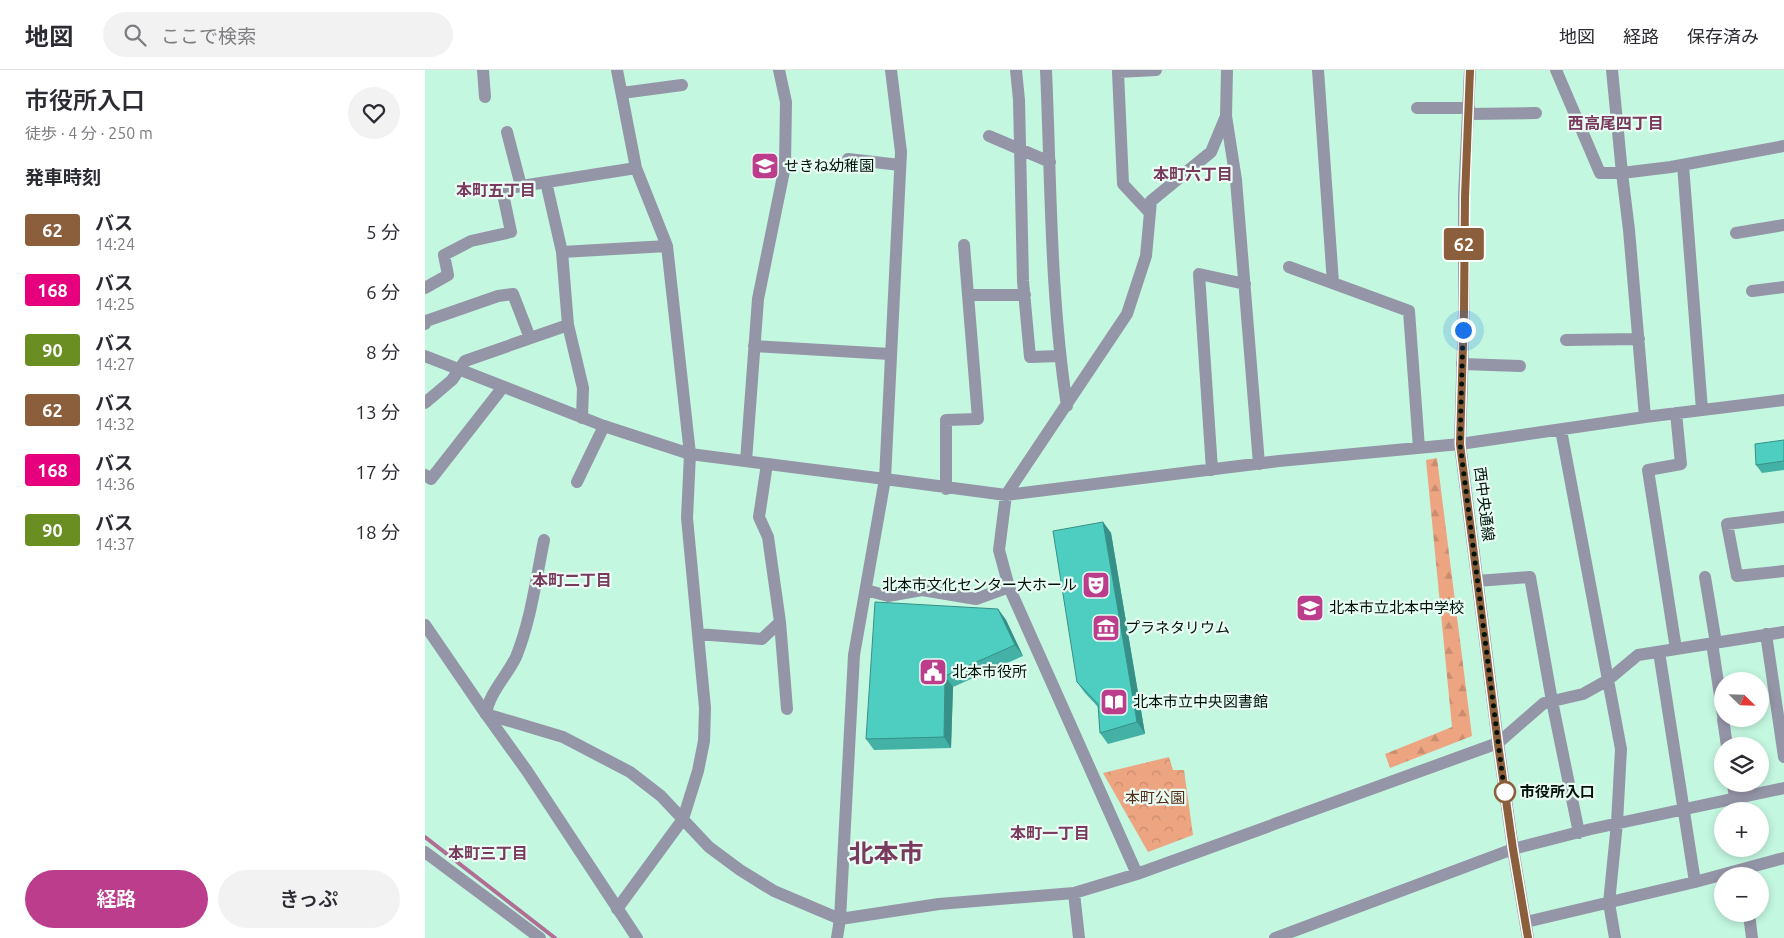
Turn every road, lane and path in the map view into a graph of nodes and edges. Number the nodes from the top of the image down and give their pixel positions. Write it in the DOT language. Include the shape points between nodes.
graph roads {
  1 [pos="483,70"];
  2 [pos="617,70"];
  3 [pos="779,70"];
  4 [pos="891,70"];
  5 [pos="1016,70"];
  6 [pos="1046,70"];
  7 [pos="1156,70"];
  8 [pos="1227,70"];
  9 [pos="1318,70"];
  10 [pos="1470,70"];
  11 [pos="1556,70"];
  12 [pos="1613,70"];
  13 [pos="682,85"];
  14 [pos="622,93"];
  15 [pos="485,97"];
  16 [pos="1417,108"];
  17 [pos="1469,111"];
  18 [pos="1536,113"];
  19 [pos="1226,116"];
  20 [pos="507,132"];
  21 [pos="989,136"];
  22 [pos="1784,146"];
  23 [pos="1019,149"];
  24 [pos="848,159"];
  25 [pos="1050,162"];
  26 [pos="1683,164"];
  27 [pos="900,165"];
  28 [pos="636,168"];
  29 [pos="1622,173"];
  30 [pos="546,182"];
  31 [pos="521,186"];
  32 [pos="1150,213"];
  33 [pos="1784,225"];
  34 [pos="1736,233"];
  35 [pos="964,245"];
  36 [pos="667,246"];
  37 [pos="561,252"];
  38 [pos="1289,267"];
  39 [pos="1333,283"];
  40 [pos="1245,284"];
  41 [pos="1784,287"];
  42 [pos="425,288"];
  43 [pos="1753,291"];
  44 [pos="1025,294"];
  45 [pos="968,295"];
  46 [pos="425,324"];
  47 [pos="568,325"];
  48 [pos="530,338"];
  49 [pos="1566,340"];
  50 [pos="1639,340"];
  51 [pos="755,346"];
  52 [pos="890,354"];
  53 [pos="425,356"];
  54 [pos="1059,356"];
  55 [pos="1462,364"];
  56 [pos="1520,366"];
  57 [pos="460,370"];
  58 [pos="503,387"];
  59 [pos="1784,400"];
  60 [pos="425,403"];
  61 [pos="1067,406"];
  62 [pos="1702,410"];
  63 [pos="1676,413"];
  64 [pos="1645,417"];
  65 [pos="582,418"];
  66 [pos="604,426"];
  67 [pos="1561,430"];
  68 [pos="1460,444"];
  69 [pos="1419,448"];
  70 [pos="690,454"];
  71 [pos="746,461"];
  72 [pos="767,464"];
  73 [pos="1259,464"];
  74 [pos="1212,470"];
  75 [pos="425,475"];
  76 [pos="885,479"];
  77 [pos="577,482"];
  78 [pos="946,489"];
  79 [pos="1006,496"];
  80 [pos="1784,517"];
  81 [pos="544,540"];
  82 [pos="1784,571"];
  83 [pos="1705,577"];
  84 [pos="1477,581"];
  85 [pos="1009,587"];
  86 [pos="866,590"];
  87 [pos="780,622"];
  88 [pos="425,625"];
  89 [pos="1784,632"];
  90 [pos="698,634"];
  91 [pos="1766,634"];
  92 [pos="1714,643"];
  93 [pos="1677,649"];
  94 [pos="1659,652"];
  95 [pos="1718,672"];
  96 [pos="1608,680"];
  97 [pos="1552,701"];
  98 [pos="787,709"];
  99 [pos="1781,710"];
  100 [pos="486,714"];
  101 [pos="1498,744"];
  102 [pos="1784,757"];
  103 [pos="1784,788"];
  104 [pos="1734,792"];
  105 [pos="1735,798"];
  106 [pos="1683,809"];
  107 [pos="683,819"];
  108 [pos="1617,823"];
  109 [pos="1579,833"];
  110 [pos="1513,849"];
  111 [pos="425,852"];
  112 [pos="1784,858"];
  113 [pos="1759,867"];
  114 [pos="1137,874"];
  115 [pos="1714,878"];
  116 [pos="1695,882"];
  117 [pos="1074,893"];
  118 [pos="1609,903"];
  119 [pos="617,909"];
  120 [pos="840,919"];
  121 [pos="1526,922"];
  122 [pos="1750,922"];
  123 [pos="540,938"];
  124 [pos="637,938"];
  125 [pos="837,938"];
  126 [pos="1079,938"];
  127 [pos="1275,938"];
  128 [pos="1528,938"];
  129 [pos="1615,938"];
  130 [pos="1752,938"];
  1 -- 15 [label="street"];
  2 -- 14 [label="street"];
  3 -- 51 [label="street" via="786,102 785,166 758,299"];
  4 -- 27 [label="street"];
  5 -- 23 [label="street"];
  6 -- 25 [label="street"];
  7 -- 32 [label="street" via="1118,72 1123,184"];
  8 -- 19 [label="street"];
  9 -- 39 [label="street"];
  10 -- 17 [label="street, 西中央通線"];
  11 -- 29 [label="street" via="1600,173"];
  12 -- 29 [label="street"];
  13 -- 14 [label="street"];
  14 -- 28 [label="street"];
  16 -- 17 [label="street"];
  17 -- 18 [label="street"];
  17 -- 55 [label="street, 西中央通線"];
  19 -- 32 [label="street" via="1211,152 1151,201"];
  19 -- 40 [label="street" via="1236,180"];
  20 -- 31 [label="street"];
  21 -- 23 [label="street"];
  22 -- 26 [label="street"];
  23 -- 25 [label="street"];
  23 -- 44 [label="street"];
  24 -- 27 [label="street"];
  25 -- 54 [label="street"];
  26 -- 29 [label="street"];
  26 -- 62 [label="street"];
  27 -- 52 [label="street"];
  28 -- 30 [label="street"];
  28 -- 36 [label="street"];
  29 -- 50 [label="street"];
  30 -- 31 [label="street"];
  30 -- 37 [label="street"];
  31 -- 42 [label="street" via="502,189 511,232 471,241 445,255 448,275"];
  32 -- 61 [label="street" via="1146,256 1127,314"];
  33 -- 34 [label="street"];
  35 -- 45 [label="street"];
  36 -- 37 [label="street"];
  36 -- 70 [label="street"];
  37 -- 47 [label="street"];
  38 -- 39 [label="street"];
  39 -- 69 [label="street" via="1409,311"];
  40 -- 73 [label="street"];
  40 -- 74 [label="street" via="1199,274"];
  41 -- 43 [label="street"];
  44 -- 45 [label="street"];
  44 -- 54 [label="street" via="1030,357"];
  45 -- 78 [label="street" via="978,419 946,420"];
  46 -- 48 [label="street" via="498,296 513,294"];
  47 -- 48 [label="street"];
  47 -- 65 [label="street" via="583,388"];
  48 -- 57 [label="street" via="465,361"];
  49 -- 50 [label="street"];
  50 -- 64 [label="street"];
  51 -- 52 [label="street"];
  51 -- 71 [label="street"];
  52 -- 76 [label="street"];
  53 -- 57 [label="street"];
  54 -- 61 [label="street"];
  55 -- 56 [label="street"];
  55 -- 68 [label="street, 西中央通線"];
  57 -- 58 [label="street"];
  57 -- 60 [label="street"];
  58 -- 65 [label="street"];
  58 -- 75 [label="street" via="431,479"];
  59 -- 62 [label="street"];
  61 -- 79 [label="street"];
  62 -- 63 [label="street"];
  63 -- 64 [label="street"];
  63 -- 93 [label="street" via="1681,464 1648,470"];
  64 -- 67 [label="street"];
  65 -- 66 [label="street"];
  66 -- 70 [label="street"];
  66 -- 77 [label="street"];
  67 -- 68 [label="street"];
  67 -- 96 [label="street"];
  68 -- 69 [label="street"];
  68 -- 84 [label="street, 西中央通線"];
  69 -- 73 [label="street"];
  70 -- 71 [label="street"];
  70 -- 90 [label="street" via="687,518"];
  71 -- 72 [label="street"];
  72 -- 76 [label="street"];
  72 -- 87 [label="street" via="759,517 768,537"];
  73 -- 74 [label="street"];
  74 -- 79 [label="street"];
  76 -- 78 [label="street"];
  76 -- 86 [label="street"];
  78 -- 79 [label="street"];
  79 -- 85 [label="street" via="999,550"];
  80 -- 82 [label="street" via="1727,524 1737,576"];
  81 -- 100 [label="street" via="525,630 515,659 487,705"];
  83 -- 92 [label="street"];
  84 -- 97 [label="street" via="1530,577"];
  84 -- 101 [label="street, 西中央通線"];
  85 -- 86 [label="street" via="976,599 922,590 888,596"];
  85 -- 114 [label="street"];
  86 -- 120 [label="street" via="854,655"];
  87 -- 90 [label="street" via="762,639"];
  87 -- 98 [label="street"];
  88 -- 100 [label="street"];
  89 -- 91 [label="street"];
  90 -- 107 [label="street" via="705,708 704,741"];
  91 -- 92 [label="street"];
  91 -- 99 [label="street"];
  92 -- 93 [label="street"];
  92 -- 95 [label="street"];
  93 -- 94 [label="street"];
  94 -- 96 [label="street" via="1638,655"];
  94 -- 106 [label="street"];
  96 -- 97 [label="street" via="1583,694"];
  96 -- 108 [label="street" via="1621,749"];
  97 -- 101 [label="street" via="1544,703"];
  97 -- 109 [label="street"];
  99 -- 102 [label="street"];
  100 -- 107 [label="street" via="563,737 630,772 661,796"];
  100 -- 119 [label="street"];
  101 -- 110 [label="street, 西中央通線"];
  101 -- 114 [label="street"];
  103 -- 105 [label="street"];
  104 -- 105 [label="street"];
  105 -- 106 [label="street"];
  106 -- 108 [label="street"];
  106 -- 116 [label="street"];
  107 -- 119 [label="street"];
  107 -- 120 [label="street" via="709,847 740,870 774,891"];
  108 -- 109 [label="street"];
  108 -- 118 [label="street"];
  109 -- 110 [label="street"];
  110 -- 121 [label="street, 西中央通線"];
  110 -- 127 [label="street"];
  111 -- 123 [label="street"];
  112 -- 113 [label="street"];
  114 -- 117 [label="street"];
  115 -- 116 [label="street"];
  116 -- 118 [label="street"];
  117 -- 120 [label="street" via="939,904"];
  117 -- 126 [label="street"];
  118 -- 121 [label="street"];
  118 -- 129 [label="street"];
  119 -- 124 [label="street"];
  120 -- 125 [label="street"];
  121 -- 128 [label="street, 西中央通線"];
  122 -- 130 [label="street"];
}
